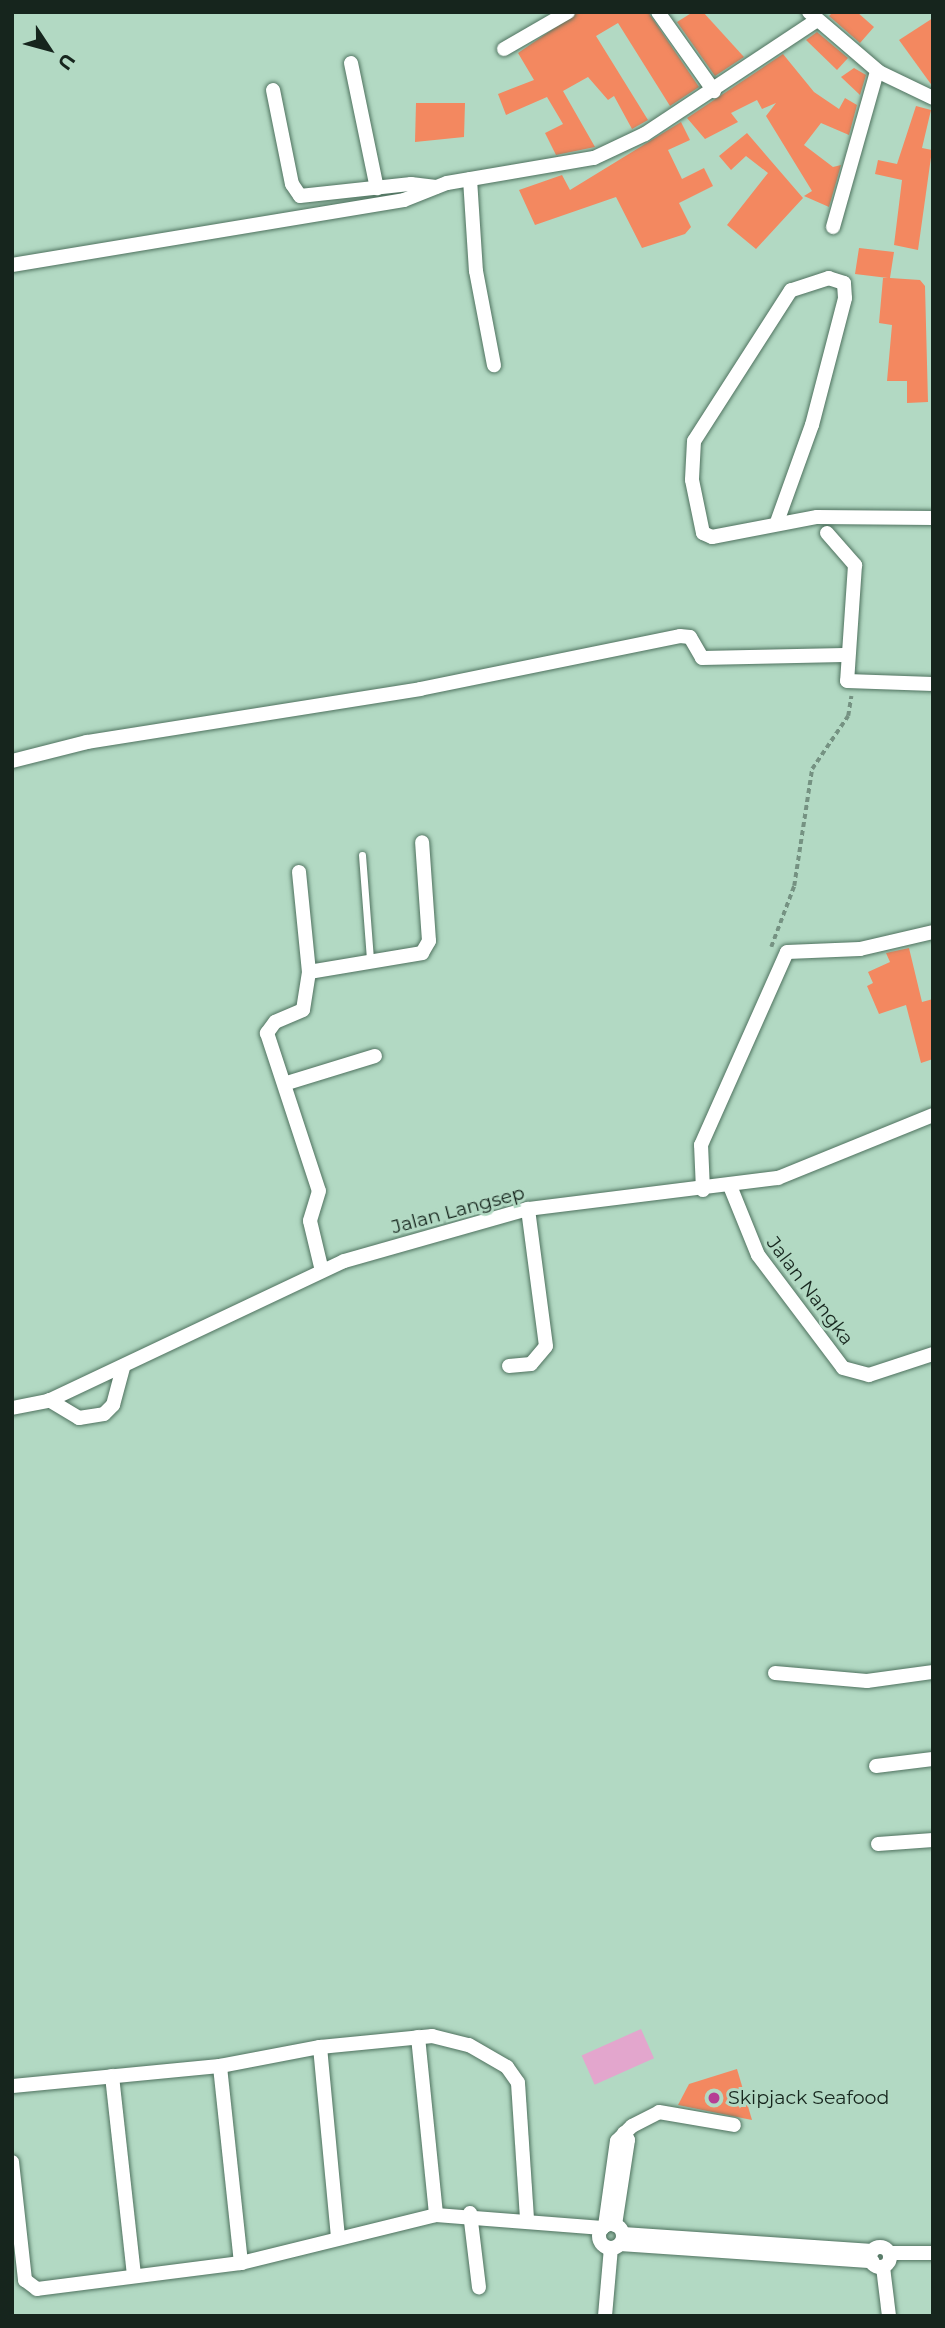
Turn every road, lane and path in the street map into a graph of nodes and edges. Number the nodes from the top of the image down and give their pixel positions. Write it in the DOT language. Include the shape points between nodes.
graph roads {
  1 [pos="568,12"];
  2 [pos="659,12"];
  3 [pos="813,16"];
  4 [pos="504,50"];
  5 [pos="351,63"];
  6 [pos="882,74"];
  7 [pos="273,90"];
  8 [pos="714,90"];
  9 [pos="933,98"];
  10 [pos="470,179"];
  11 [pos="437,187"];
  12 [pos="377,188"];
  13 [pos="833,227"];
  14 [pos="12,265"];
  15 [pos="494,365"];
  16 [pos="933,518"];
  17 [pos="777,522"];
  18 [pos="827,533"];
  19 [pos="844,655"];
  20 [pos="857,681"];
  21 [pos="933,684"];
  22 [pos="12,761"];
  23 [pos="422,842"];
  24 [pos="362,855"];
  25 [pos="299,872"];
  26 [pos="933,932"];
  27 [pos="769,957"];
  28 [pos="370,960"];
  29 [pos="309,972"];
  30 [pos="375,1056"];
  31 [pos="286,1083"];
  32 [pos="933,1115"];
  33 [pos="730,1186"];
  34 [pos="703,1190"];
  35 [pos="528,1209"];
  36 [pos="322,1271"];
  37 [pos="933,1354"];
  38 [pos="509,1366"];
  39 [pos="123,1367"];
  40 [pos="49,1400"];
  41 [pos="12,1408"];
  42 [pos="933,1672"];
  43 [pos="775,1673"];
  44 [pos="933,1759"];
  45 [pos="876,1766"];
  46 [pos="933,1840"];
  47 [pos="878,1844"];
  48 [pos="418,2037"];
  49 [pos="320,2047"];
  50 [pos="220,2066"];
  51 [pos="112,2076"];
  52 [pos="12,2086"];
  53 [pos="734,2125"];
  54 [pos="12,2162"];
  55 [pos="470,2213"];
  56 [pos="436,2215"];
  57 [pos="532,2219"];
  58 [pos="613,2234"];
  59 [pos="338,2237"];
  60 [pos="933,2253"];
  61 [pos="875,2260"];
  62 [pos="241,2263"];
  63 [pos="134,2275"];
  64 [pos="479,2287"];
  65 [pos="605,2316"];
  66 [pos="889,2316"];
  1 -- 4 [label="street"];
  2 -- 8 [label="street"];
  3 -- 6 [label="street"];
  3 -- 8 [label="street"];
  5 -- 12 [label="street"];
  6 -- 9 [label="street"];
  6 -- 13 [label="street"];
  7 -- 12 [label="street" via="295,192 309,198"];
  8 -- 10 [label="street" via="594,158"];
  10 -- 11 [label="street"];
  10 -- 15 [label="street" via="476,271"];
  11 -- 12 [label="street"];
  11 -- 14 [label="street" via="404,200"];
  16 -- 17 [label="street" via="817,517"];
  17 -- 17 [label="street" via="712,537 703,533 692,447 791,290 839,279 845,298 812,425"];
  18 -- 19 [label="street" via="855,565"];
  19 -- 20 [label="street"];
  19 -- 22 [label="street" via="702,658 690,637 680,636 420,690 87,742"];
  20 -- 21 [label="street"];
  20 -- 27 [label="path" via="851,708 812,769 794,886"];
  23 -- 28 [label="street" via="428,948"];
  24 -- 28 [label="lane"];
  25 -- 29 [label="street"];
  26 -- 34 [label="street" via="860,949 787,952 701,1144"];
  28 -- 29 [label="street"];
  29 -- 31 [label="street" via="303,1010 275,1022 267,1033"];
  30 -- 31 [label="street"];
  31 -- 36 [label="street" via="319,1191 310,1221"];
  32 -- 33 [label="street, Jalan Langsep" via="809,1169"];
  33 -- 34 [label="street, Jalan Langsep"];
  33 -- 37 [label="street, Jalan Nangka" via="758,1255 843,1368 869,1375"];
  34 -- 35 [label="street, Jalan Langsep"];
  35 -- 36 [label="street, Jalan Langsep"];
  35 -- 38 [label="street" via="546,1346 531,1364"];
  36 -- 39 [label="street, Jalan Langsep"];
  39 -- 40 [label="street, Jalan Langsep"];
  39 -- 40 [label="street" via="113,1405 104,1414 79,1418"];
  40 -- 41 [label="street, Jalan Langsep"];
  42 -- 43 [label="street" via="867,1681"];
  44 -- 45 [label="street"];
  46 -- 47 [label="street"];
  48 -- 49 [label="street"];
  48 -- 56 [label="street"];
  48 -- 57 [label="street" via="469,2045 514,2075"];
  49 -- 50 [label="street"];
  49 -- 59 [label="street"];
  50 -- 51 [label="street"];
  50 -- 62 [label="street"];
  51 -- 52 [label="street"];
  51 -- 63 [label="street"];
  53 -- 58 [label="street" via="659,2112 624,2133 628,2140"];
  54 -- 63 [label="street" via="28,2284 41,2289"];
  55 -- 56 [label="street"];
  55 -- 57 [label="street"];
  55 -- 64 [label="street"];
  56 -- 59 [label="street"];
  57 -- 58 [label="street" via="569,2222"];
  58 -- 61 [label="street"];
  58 -- 65 [label="street"];
  59 -- 62 [label="street"];
  60 -- 61 [label="street" via="890,2253"];
  61 -- 66 [label="street"];
  62 -- 63 [label="street"];
}
